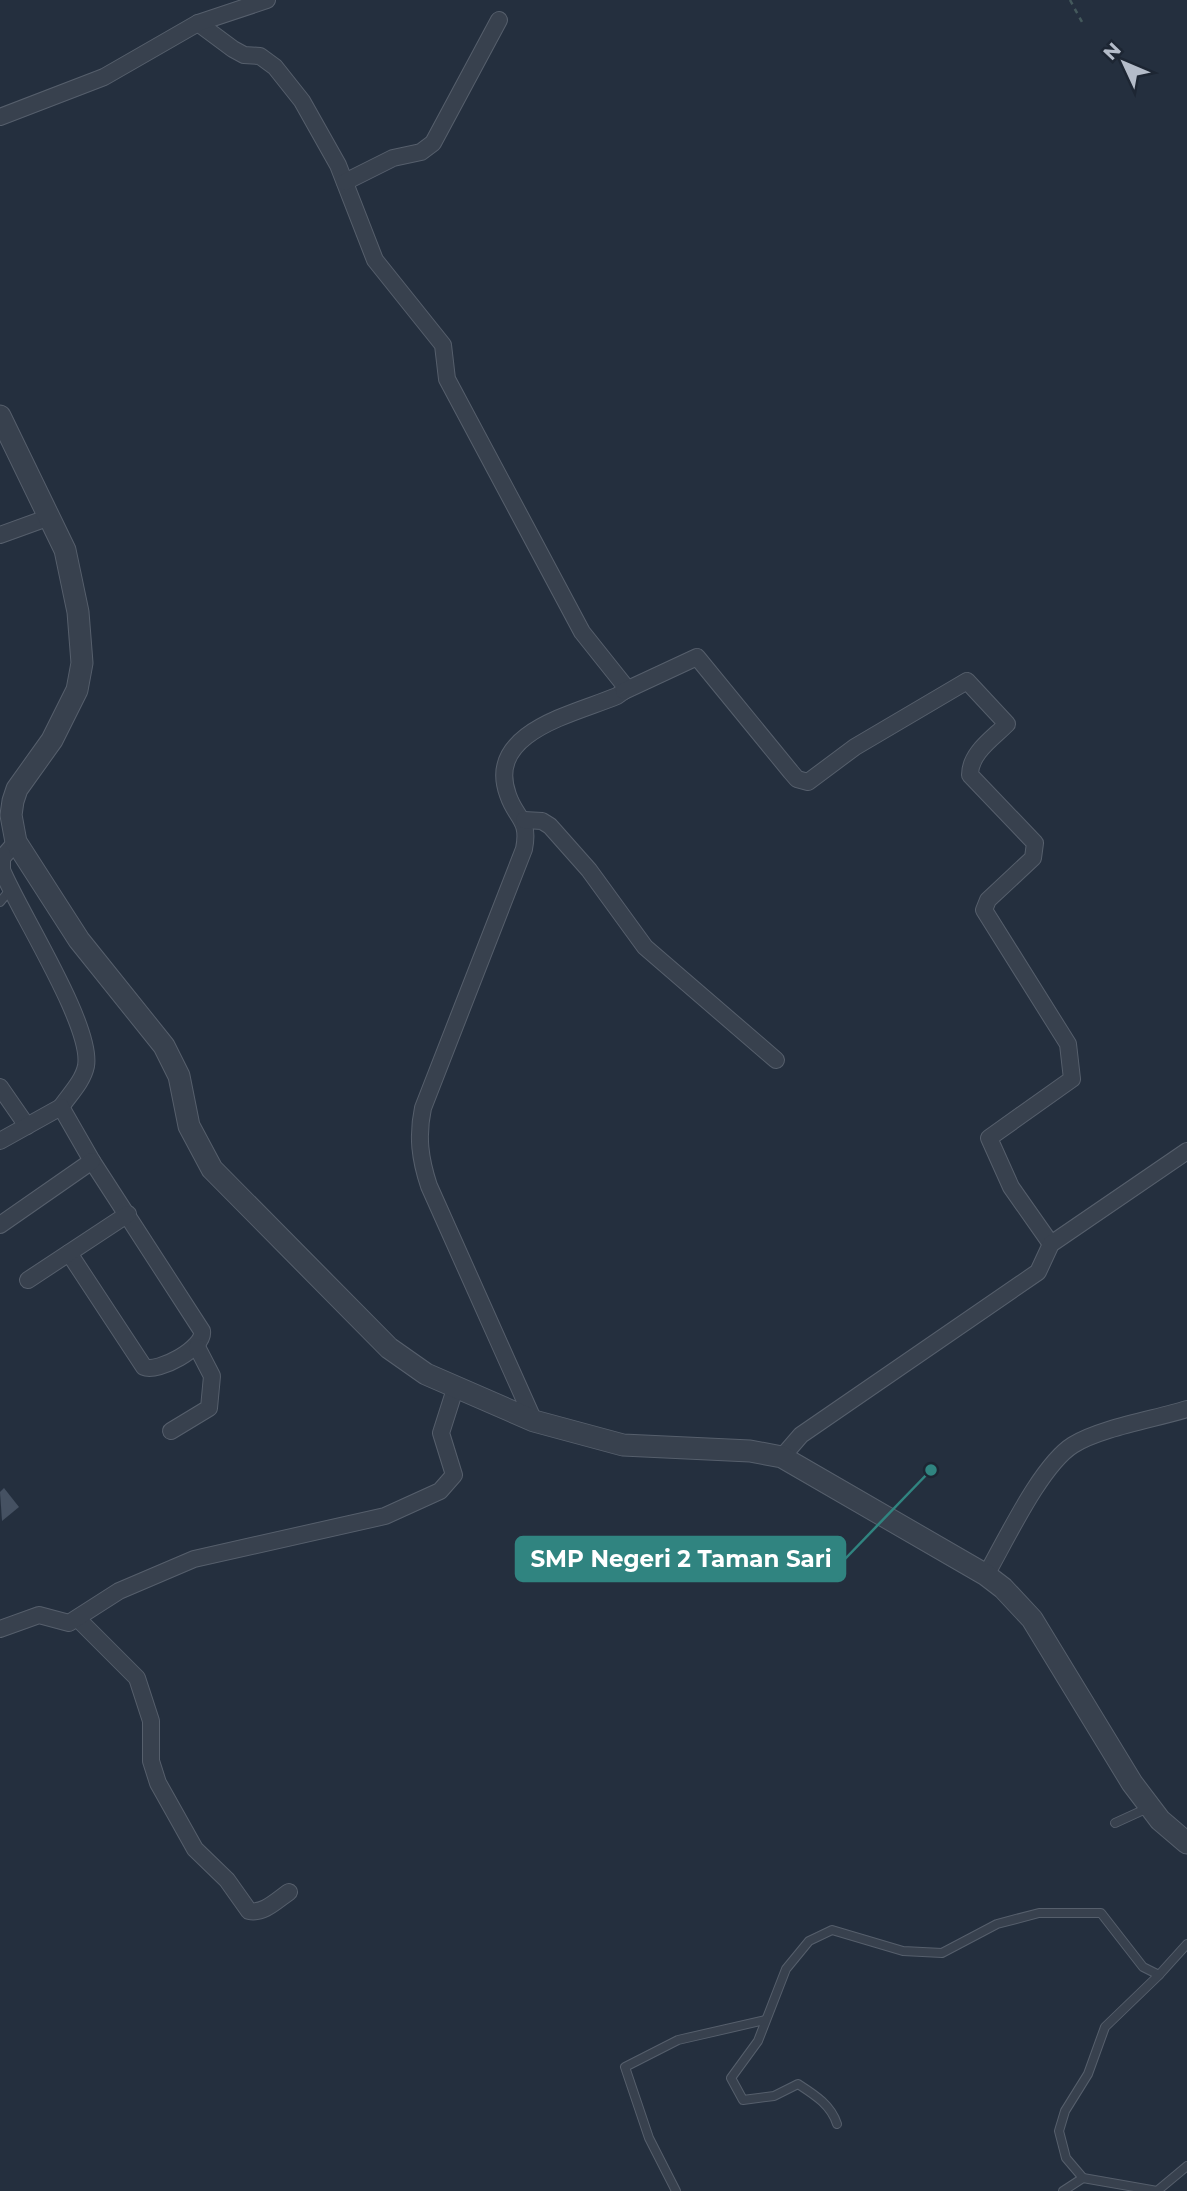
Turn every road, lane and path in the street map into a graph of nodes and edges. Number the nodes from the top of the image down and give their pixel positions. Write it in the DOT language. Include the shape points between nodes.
graph roads {
  1 [pos="267,0"];
  2 [pos="1070,0"];
  3 [pos="499,20"];
  4 [pos="1082,22"];
  5 [pos="198,23"];
  6 [pos="0,117"];
  7 [pos="345,182"];
  8 [pos="0,416"];
  9 [pos="47,518"];
  10 [pos="0,535"];
  11 [pos="624,691"];
  12 [pos="524,820"];
  13 [pos="16,842"];
  14 [pos="5,896"];
  15 [pos="776,1060"];
  16 [pos="0,1087"];
  17 [pos="61,1107"];
  18 [pos="27,1126"];
  19 [pos="0,1141"];
  20 [pos="1187,1151"];
  21 [pos="92,1161"];
  22 [pos="128,1214"];
  23 [pos="0,1225"];
  24 [pos="1051,1244"];
  25 [pos="69,1253"];
  26 [pos="28,1280"];
  27 [pos="197,1347"];
  28 [pos="455,1389"];
  29 [pos="1187,1409"];
  30 [pos="534,1421"];
  31 [pos="171,1431"];
  32 [pos="782,1457"];
  33 [pos="986,1574"];
  34 [pos="78,1619"];
  35 [pos="0,1629"];
  36 [pos="1150,1807"];
  37 [pos="1115,1823"];
  38 [pos="1187,1843"];
  39 [pos="289,1892"];
  40 [pos="1187,1944"];
  41 [pos="1159,1975"];
  42 [pos="765,2020"];
  43 [pos="837,2124"];
  44 [pos="1187,2166"];
  45 [pos="1083,2178"];
  46 [pos="676,2191"];
  47 [pos="1063,2191"];
  1 -- 5 [label="street"];
  2 -- 4 [label="path"];
  3 -- 7 [label="street" via="433,143"];
  5 -- 6 [label="street" via="104,77"];
  5 -- 7 [label="street" via="233,50 260,56 275,67 314,118"];
  7 -- 11 [label="street" via="374,260 443,345 447,379 582,632 624,683"];
  8 -- 9 [label="street"];
  9 -- 10 [label="street"];
  9 -- 13 [label="street" via="65,550 78,612 82,663 77,690 13,801"];
  11 -- 12 [label="street" via="535,730 512,748 505,767 505,787"];
  11 -- 24 [label="street" via="697,657 797,779 808,782 855,747 967,681 1007,724 979,750 970,764 970,775 1035,843 1033,858 988,900 984,910 1068,1044 1072,1079 989,1138 1011,1186"];
  12 -- 15 [label="street" via="542,821 550,827 589,870 645,947"];
  12 -- 30 [label="street" via="524,849 423,1108 419,1148 429,1186"];
  13 -- 14 [label="street" via="2,859"];
  13 -- 28 [label="street" via="79,940 169,1053 179,1076 189,1126 212,1169 389,1349"];
  14 -- 17 [label="street" via="68,1001 82,1037 86,1063 82,1078"];
  16 -- 18 [label="street"];
  17 -- 18 [label="street"];
  17 -- 21 [label="street"];
  18 -- 19 [label="street"];
  20 -- 24 [label="street"];
  21 -- 22 [label="street"];
  21 -- 23 [label="street"];
  22 -- 25 [label="street"];
  22 -- 27 [label="street" via="202,1331"];
  24 -- 32 [label="street" via="1038,1272 801,1435"];
  25 -- 26 [label="street"];
  25 -- 27 [label="street" via="144,1367 158,1367"];
  27 -- 31 [label="street" via="212,1376 209,1408"];
  28 -- 30 [label="street"];
  28 -- 34 [label="street" via="441,1433 454,1475 440,1491 385,1516 194,1559 119,1591"];
  29 -- 33 [label="street" via="1073,1445 1040,1482"];
  30 -- 32 [label="street" via="623,1445 750,1451"];
  32 -- 33 [label="street"];
  33 -- 36 [label="street" via="1032,1619"];
  34 -- 35 [label="street" via="63,1624 39,1615"];
  34 -- 39 [label="street" via="137,1678 151,1721 151,1761 158,1783 195,1849 227,1880 249,1911 268,1907"];
  36 -- 37 [label="lane"];
  36 -- 38 [label="street"];
  40 -- 41 [label="lane"];
  41 -- 42 [label="lane" via="1143,1967 1101,1913 1039,1913 1007,1921 942,1953 903,1951 832,1930 809,1941 786,1969"];
  41 -- 45 [label="lane" via="1105,2027 1088,2074 1065,2111 1059,2131 1066,2158"];
  42 -- 43 [label="lane" via="758,2041 731,2078 743,2100 774,2096 798,2084 820,2098"];
  42 -- 46 [label="lane" via="678,2040 625,2067 649,2138"];
  44 -- 45 [label="lane" via="1157,2191"];
  45 -- 47 [label="lane"];
}
